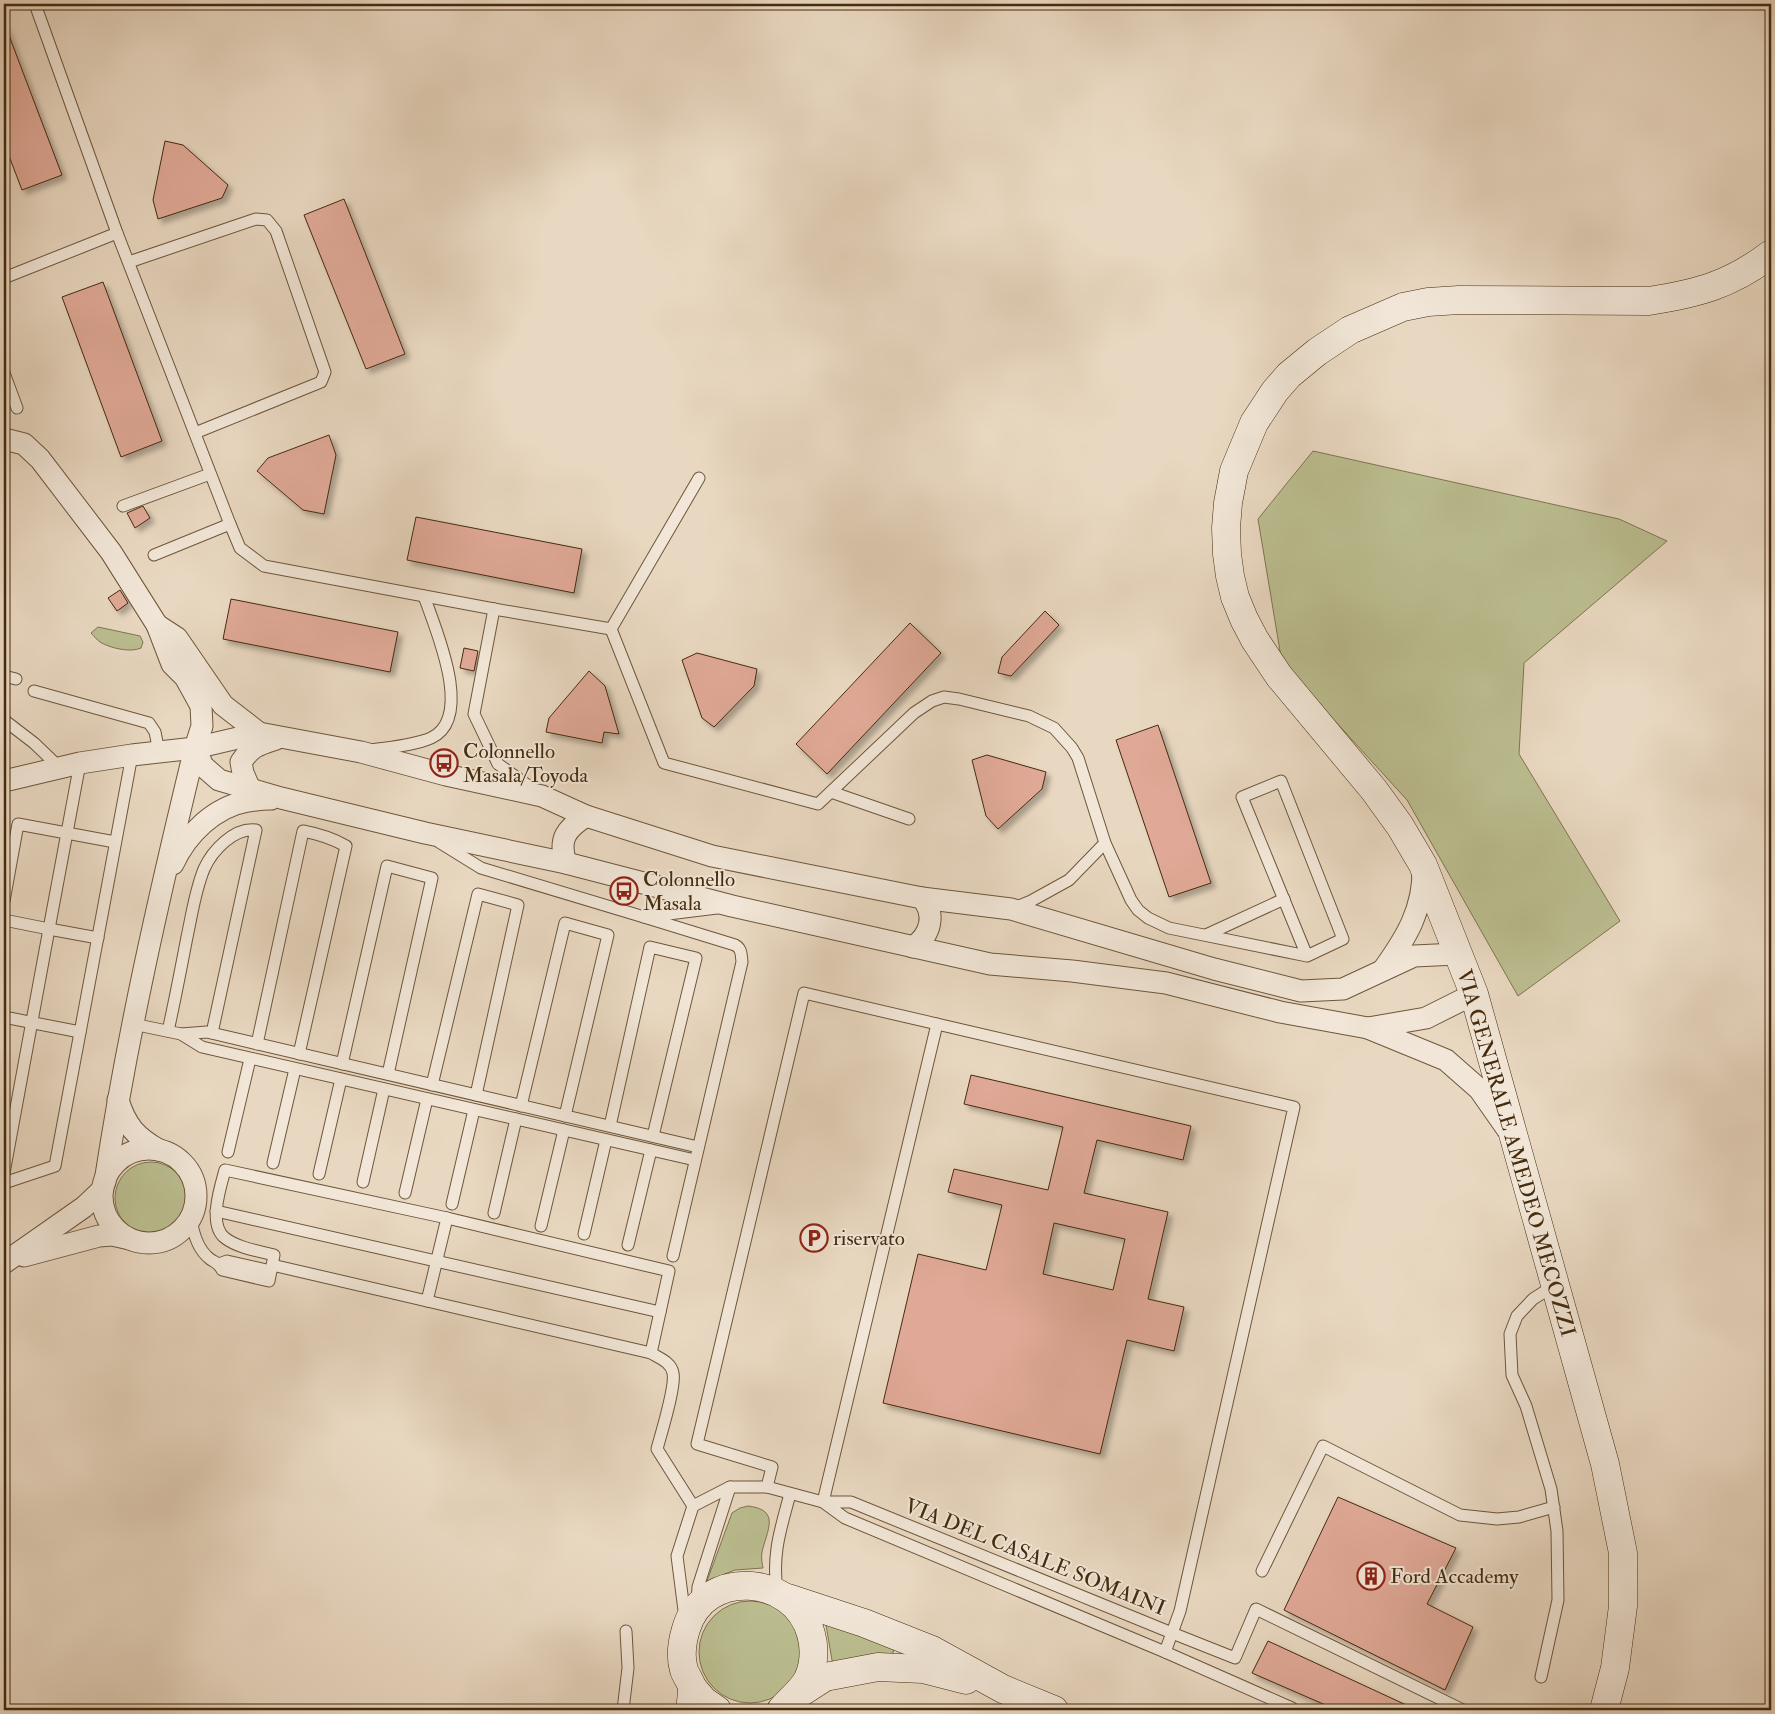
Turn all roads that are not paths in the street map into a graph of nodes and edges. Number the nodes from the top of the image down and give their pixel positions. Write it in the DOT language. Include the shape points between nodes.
graph roads {
  1 [pos="35,4"];
  2 [pos="117,233"];
  3 [pos="1771,254"];
  4 [pos="129,262"];
  5 [pos="4,278"];
  6 [pos="4,374"];
  7 [pos="16,408"];
  8 [pos="195,433"];
  9 [pos="4,439"];
  10 [pos="210,474"];
  11 [pos="699,478"];
  12 [pos="123,506"];
  13 [pos="230,524"];
  14 [pos="154,555"];
  15 [pos="424,596"];
  16 [pos="494,609"];
  17 [pos="158,625"];
  18 [pos="611,629"];
  19 [pos="4,676"];
  20 [pos="16,679"];
  21 [pos="34,691"];
  22 [pos="4,720"];
  23 [pos="259,733"];
  24 [pos="281,738"];
  25 [pos="195,748"];
  26 [pos="159,752"];
  27 [pos="361,752"];
  28 [pos="132,755"];
  29 [pos="70,766"];
  30 [pos="4,781"];
  31 [pos="250,789"];
  32 [pos="831,792"];
  33 [pos="542,796"];
  34 [pos="280,798"];
  35 [pos="586,816"];
  36 [pos="909,819"];
  37 [pos="67,833"];
  38 [pos="425,833"];
  39 [pos="116,842"];
  40 [pos="1105,843"];
  41 [pos="566,863"];
  42 [pos="1423,865"];
  43 [pos="161,889"];
  44 [pos="922,898"];
  45 [pos="1284,899"];
  46 [pos="4,901"];
  47 [pos="732,906"];
  48 [pos="1011,909"];
  49 [pos="644,917"];
  50 [pos="4,920"];
  51 [pos="49,929"];
  52 [pos="1206,936"];
  53 [pos="98,938"];
  54 [pos="913,947"];
  55 [pos="1457,954"];
  56 [pos="1307,956"];
  57 [pos="1381,972"];
  58 [pos="1474,994"];
  59 [pos="4,1017"];
  60 [pos="32,1022"];
  61 [pos="133,1024"];
  62 [pos="937,1024"];
  63 [pos="1368,1028"];
  64 [pos="168,1031"];
  65 [pos="80,1032"];
  66 [pos="212,1033"];
  67 [pos="180,1034"];
  68 [pos="257,1044"];
  69 [pos="299,1054"];
  70 [pos="250,1058"];
  71 [pos="342,1064"];
  72 [pos="295,1069"];
  73 [pos="388,1074"];
  74 [pos="341,1079"];
  75 [pos="432,1085"];
  76 [pos="384,1089"];
  77 [pos="476,1095"];
  78 [pos="118,1099"];
  79 [pos="427,1099"];
  80 [pos="521,1106"];
  81 [pos="474,1110"];
  82 [pos="565,1116"];
  83 [pos="516,1119"];
  84 [pos="610,1126"];
  85 [pos="564,1130"];
  86 [pos="653,1136"];
  87 [pos="1513,1138"];
  88 [pos="606,1140"];
  89 [pos="698,1147"];
  90 [pos="159,1150"];
  91 [pos="651,1150"];
  92 [pos="228,1152"];
  93 [pos="695,1160"];
  94 [pos="273,1163"];
  95 [pos="4,1173"];
  96 [pos="319,1174"];
  97 [pos="363,1182"];
  98 [pos="4,1183"];
  99 [pos="104,1185"];
  100 [pos="405,1193"];
  101 [pos="452,1204"];
  102 [pos="216,1211"];
  103 [pos="494,1213"];
  104 [pos="191,1218"];
  105 [pos="447,1218"];
  106 [pos="541,1226"];
  107 [pos="584,1234"];
  108 [pos="130,1239"];
  109 [pos="628,1246"];
  110 [pos="673,1256"];
  111 [pos="8,1261"];
  112 [pos="436,1261"];
  113 [pos="271,1268"];
  114 [pos="1555,1285"];
  115 [pos="426,1301"];
  116 [pos="660,1312"];
  117 [pos="651,1353"];
  118 [pos="730,1487"];
  119 [pos="767,1487"];
  120 [pos="790,1494"];
  121 [pos="823,1502"];
  122 [pos="693,1506"];
  123 [pos="1554,1507"];
  124 [pos="1262,1571"];
  125 [pos="782,1595"];
  126 [pos="691,1618"];
  127 [pos="626,1630"];
  128 [pos="1172,1633"];
  129 [pos="1165,1652"];
  130 [pos="1541,1677"];
  131 [pos="1003,1689"];
  132 [pos="691,1699"];
  133 [pos="785,1706"];
  134 [pos="1292,1708"];
  135 [pos="623,1710"];
  136 [pos="717,1710"];
  137 [pos="1054,1710"];
  138 [pos="1464,1710"];
  139 [pos="1604,1710"];
  1 -- 2 [label="lane"];
  2 -- 4 [label="lane"];
  2 -- 5 [label="lane"];
  3 -- 42 [label="street, VIA GENERALE AMEDEO MECOZZI" via="1712,288 1649,301 1459,300 1403,307 1350,330 1317,352 1275,391 1254,424 1234,471 1226,528 1226,554 1241,612 1279,676 1374,790"];
  4 -- 8 [label="lane"];
  4 -- 8 [label="lane" via="256,219 267,220 276,231 325,372 321,382"];
  6 -- 7 [label="lane"];
  8 -- 10 [label="lane"];
  9 -- 17 [label="street" via="24,444 40,459 111,552"];
  10 -- 12 [label="lane"];
  10 -- 13 [label="lane"];
  11 -- 18 [label="lane"];
  13 -- 14 [label="lane"];
  13 -- 15 [label="lane" via="240,548 264,566"];
  15 -- 16 [label="lane"];
  15 -- 27 [label="lane" via="449,671 452,698 446,722 432,738"];
  16 -- 18 [label="lane"];
  16 -- 33 [label="lane" via="474,714 498,764"];
  17 -- 23 [label="street" via="178,638 223,705"];
  17 -- 25 [label="street" via="172,664 186,677 201,706 202,726"];
  18 -- 32 [label="lane" via="664,763 818,804"];
  19 -- 20 [label="lane"];
  21 -- 26 [label="lane" via="149,722 155,732"];
  22 -- 29 [label="lane"];
  23 -- 24 [label="street"];
  23 -- 25 [label="street"];
  24 -- 27 [label="street"];
  24 -- 31 [label="street" via="258,745 248,751 241,762"];
  25 -- 26 [label="street"];
  25 -- 31 [label="street" via="203,766 219,780"];
  25 -- 43 [label="street"];
  26 -- 28 [label="street"];
  27 -- 33 [label="street"];
  28 -- 29 [label="street"];
  28 -- 39 [label="lane"];
  29 -- 30 [label="street"];
  29 -- 37 [label="lane"];
  31 -- 34 [label="street"];
  32 -- 36 [label="lane"];
  32 -- 40 [label="lane" via="914,713 932,701 944,698 959,700 1028,716 1054,728 1078,758"];
  33 -- 35 [label="street"];
  34 -- 38 [label="street"];
  34 -- 43 [label="street" via="246,801 224,809 204,822 189,836"];
  35 -- 41 [label="street" via="564,837"];
  35 -- 44 [label="street" via="712,856"];
  37 -- 39 [label="lane"];
  37 -- 46 [label="lane" via="18,824"];
  37 -- 51 [label="lane"];
  38 -- 41 [label="street"];
  38 -- 49 [label="lane" via="481,868"];
  39 -- 53 [label="lane"];
  40 -- 48 [label="lane" via="1069,880"];
  40 -- 52 [label="lane" via="1138,910 1158,924"];
  41 -- 47 [label="street"];
  42 -- 55 [label="street, VIA GENERALE AMEDEO MECOZZI"];
  42 -- 57 [label="street" via="1423,884 1414,918"];
  43 -- 61 [label="street"];
  44 -- 48 [label="street"];
  44 -- 54 [label="street" via="929,908 930,922 924,937"];
  45 -- 52 [label="lane"];
  45 -- 56 [label="lane"];
  45 -- 56 [label="lane" via="1242,797 1281,780 1344,939"];
  47 -- 49 [label="lane"];
  47 -- 54 [label="street"];
  48 -- 57 [label="street" via="1214,969 1301,991 1343,989"];
  49 -- 89 [label="lane" via="735,945 742,952"];
  50 -- 51 [label="lane"];
  51 -- 53 [label="lane"];
  51 -- 60 [label="lane"];
  52 -- 56 [label="lane"];
  53 -- 65 [label="lane"];
  54 -- 63 [label="street" via="990,964 1166,983 1280,1012"];
  55 -- 57 [label="street" via="1414,956"];
  55 -- 58 [label="street, VIA GENERALE AMEDEO MECOZZI"];
  58 -- 63 [label="street" via="1426,1018"];
  58 -- 87 [label="street, VIA GENERALE AMEDEO MECOZZI"];
  59 -- 60 [label="lane"];
  60 -- 65 [label="lane"];
  60 -- 95 [label="lane"];
  61 -- 64 [label="lane"];
  61 -- 78 [label="street"];
  62 -- 119 [label="lane" via="804,993 697,1444 772,1467"];
  62 -- 121 [label="lane"];
  62 -- 128 [label="lane" via="1294,1106 1182,1601"];
  63 -- 87 [label="street" via="1446,1060 1480,1089"];
  64 -- 66 [label="lane" via="204,868 229,838 256,830"];
  64 -- 67 [label="lane"];
  65 -- 98 [label="lane" via="55,1166"];
  66 -- 67 [label="lane"];
  66 -- 68 [label="lane"];
  67 -- 70 [label="lane" via="202,1048"];
  68 -- 69 [label="lane"];
  68 -- 69 [label="lane" via="303,831 319,834 346,846"];
  69 -- 71 [label="lane"];
  70 -- 72 [label="lane"];
  70 -- 92 [label="lane"];
  71 -- 73 [label="lane"];
  71 -- 73 [label="lane" via="387,866 432,878"];
  72 -- 74 [label="lane"];
  72 -- 94 [label="lane"];
  73 -- 75 [label="lane"];
  74 -- 76 [label="lane"];
  74 -- 96 [label="lane"];
  75 -- 77 [label="lane"];
  75 -- 77 [label="lane" via="478,894 518,905"];
  76 -- 79 [label="lane"];
  76 -- 97 [label="lane"];
  77 -- 80 [label="lane"];
  78 -- 90 [label="street" via="130,1127 144,1142"];
  78 -- 99 [label="street"];
  79 -- 81 [label="lane"];
  79 -- 100 [label="lane"];
  80 -- 82 [label="lane"];
  80 -- 82 [label="lane" via="565,923 608,935"];
  81 -- 83 [label="lane"];
  81 -- 101 [label="lane"];
  82 -- 84 [label="lane"];
  83 -- 85 [label="lane"];
  83 -- 103 [label="lane"];
  84 -- 86 [label="lane"];
  84 -- 86 [label="lane" via="650,947 696,958"];
  85 -- 88 [label="lane"];
  85 -- 106 [label="lane"];
  86 -- 89 [label="lane"];
  87 -- 114 [label="street, VIA GENERALE AMEDEO MECOZZI"];
  88 -- 91 [label="lane"];
  88 -- 107 [label="lane"];
  89 -- 93 [label="lane"];
  90 -- 99 [label="street" via="131,1153 111,1169"];
  90 -- 104 [label="street" via="171,1154 190,1172 196,1195"];
  91 -- 93 [label="lane"];
  91 -- 109 [label="lane"];
  93 -- 110 [label="lane"];
  99 -- 108 [label="street" via="103,1204 109,1220 117,1231"];
  99 -- 111 [label="street" via="84,1207"];
  102 -- 105 [label="lane" via="225,1170"];
  102 -- 112 [label="lane"];
  102 -- 113 [label="lane" via="220,1233 244,1246"];
  104 -- 108 [label="street" via="177,1234 164,1241 146,1243"];
  104 -- 113 [label="lane" via="193,1234 201,1249 220,1264 222,1270"];
  105 -- 112 [label="lane"];
  105 -- 116 [label="lane" via="669,1271"];
  108 -- 111 [label="street" via="99,1236"];
  112 -- 115 [label="lane"];
  112 -- 116 [label="lane"];
  113 -- 115 [label="lane"];
  114 -- 123 [label="lane" via="1533,1299 1516,1316 1510,1334 1512,1375 1526,1406"];
  114 -- 139 [label="street, VIA GENERALE AMEDEO MECOZZI" via="1605,1464 1623,1553 1620,1632"];
  115 -- 117 [label="lane"];
  116 -- 117 [label="lane"];
  117 -- 122 [label="lane" via="666,1362 673,1372 657,1450"];
  118 -- 119 [label="lane"];
  118 -- 122 [label="lane"];
  118 -- 126 [label="lane"];
  119 -- 120 [label="lane"];
  120 -- 121 [label="lane"];
  120 -- 125 [label="lane" via="776,1545 774,1570"];
  121 -- 128 [label="lane, VIA DEL CASALE SOMAINI" via="851,1502"];
  121 -- 129 [label="lane, VIA DEL CASALE SOMAINI" via="845,1518"];
  122 -- 126 [label="lane" via="677,1556"];
  123 -- 124 [label="lane" via="1520,1517 1497,1519 1460,1515 1323,1446"];
  123 -- 130 [label="lane" via="1558,1600"];
  125 -- 126 [label="street" via="761,1586 730,1587 714,1594"];
  125 -- 131 [label="street" via="932,1650"];
  125 -- 133 [label="street" via="800,1611 809,1625 814,1656 808,1678"];
  126 -- 132 [label="street" via="682,1644"];
  127 -- 135 [label="lane" via="628,1668"];
  128 -- 129 [label="lane, VIA DEL CASALE SOMAINI"];
  128 -- 138 [label="lane" via="1235,1658 1256,1609"];
  129 -- 134 [label="lane"];
  131 -- 133 [label="street" via="923,1668 878,1667 825,1677"];
  131 -- 137 [label="street"];
  132 -- 136 [label="street" via="704,1701"];
}
